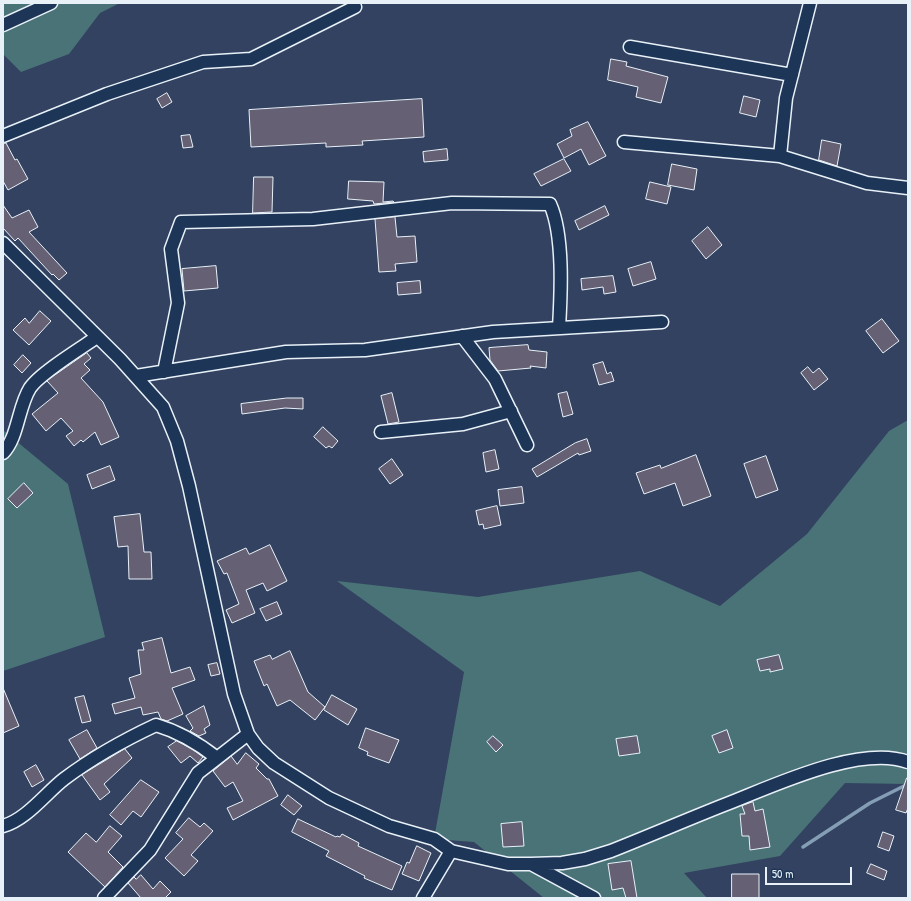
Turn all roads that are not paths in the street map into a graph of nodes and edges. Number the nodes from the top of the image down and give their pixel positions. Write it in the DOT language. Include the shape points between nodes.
graph roads {
  1 [pos="51,3"];
  2 [pos="810,3"];
  3 [pos="355,7"];
  4 [pos="3,25"];
  5 [pos="630,47"];
  6 [pos="792,75"];
  7 [pos="3,136"];
  8 [pos="624,142"];
  9 [pos="780,156"];
  10 [pos="908,188"];
  11 [pos="3,243"];
  12 [pos="662,322"];
  13 [pos="559,328"];
  14 [pos="462,336"];
  15 [pos="97,337"];
  16 [pos="164,372"];
  17 [pos="136,376"];
  18 [pos="511,411"];
  19 [pos="381,432"];
  20 [pos="527,445"];
  21 [pos="3,453"];
  22 [pos="248,734"];
  23 [pos="217,758"];
  24 [pos="908,762"];
  25 [pos="3,826"];
  26 [pos="451,852"];
  27 [pos="531,864"];
  28 [pos="104,898"];
  29 [pos="424,898"];
  30 [pos="594,898"];
  1 -- 4 [label="street"];
  2 -- 6 [label="street"];
  3 -- 7 [label="street" via="251,59 203,62 107,94"];
  5 -- 6 [label="street"];
  6 -- 9 [label="street" via="786,98"];
  8 -- 9 [label="street"];
  9 -- 10 [label="street" via="867,183"];
  11 -- 15 [label="street"];
  12 -- 13 [label="street"];
  13 -- 14 [label="street"];
  13 -- 16 [label="street" via="562,286 555,216 550,204 452,203 313,219 181,222 171,249 178,303"];
  14 -- 16 [label="street" via="365,350 286,352"];
  14 -- 18 [label="street" via="495,379"];
  15 -- 17 [label="street"];
  15 -- 21 [label="street" via="53,367 31,387 20,409 9,447"];
  16 -- 17 [label="street"];
  17 -- 22 [label="street" via="163,407 177,441 234,694"];
  18 -- 19 [label="street" via="463,424"];
  18 -- 20 [label="street"];
  22 -- 23 [label="street"];
  22 -- 26 [label="street" via="274,763 329,798 389,826 434,839"];
  23 -- 25 [label="street" via="198,743 174,730 156,725 131,737 63,780 32,808"];
  23 -- 28 [label="street" via="198,773 150,850"];
  24 -- 27 [label="street" via="882,758 818,768 611,851 562,863"];
  26 -- 27 [label="street" via="496,862"];
  26 -- 29 [label="street"];
  27 -- 30 [label="street"];
}
